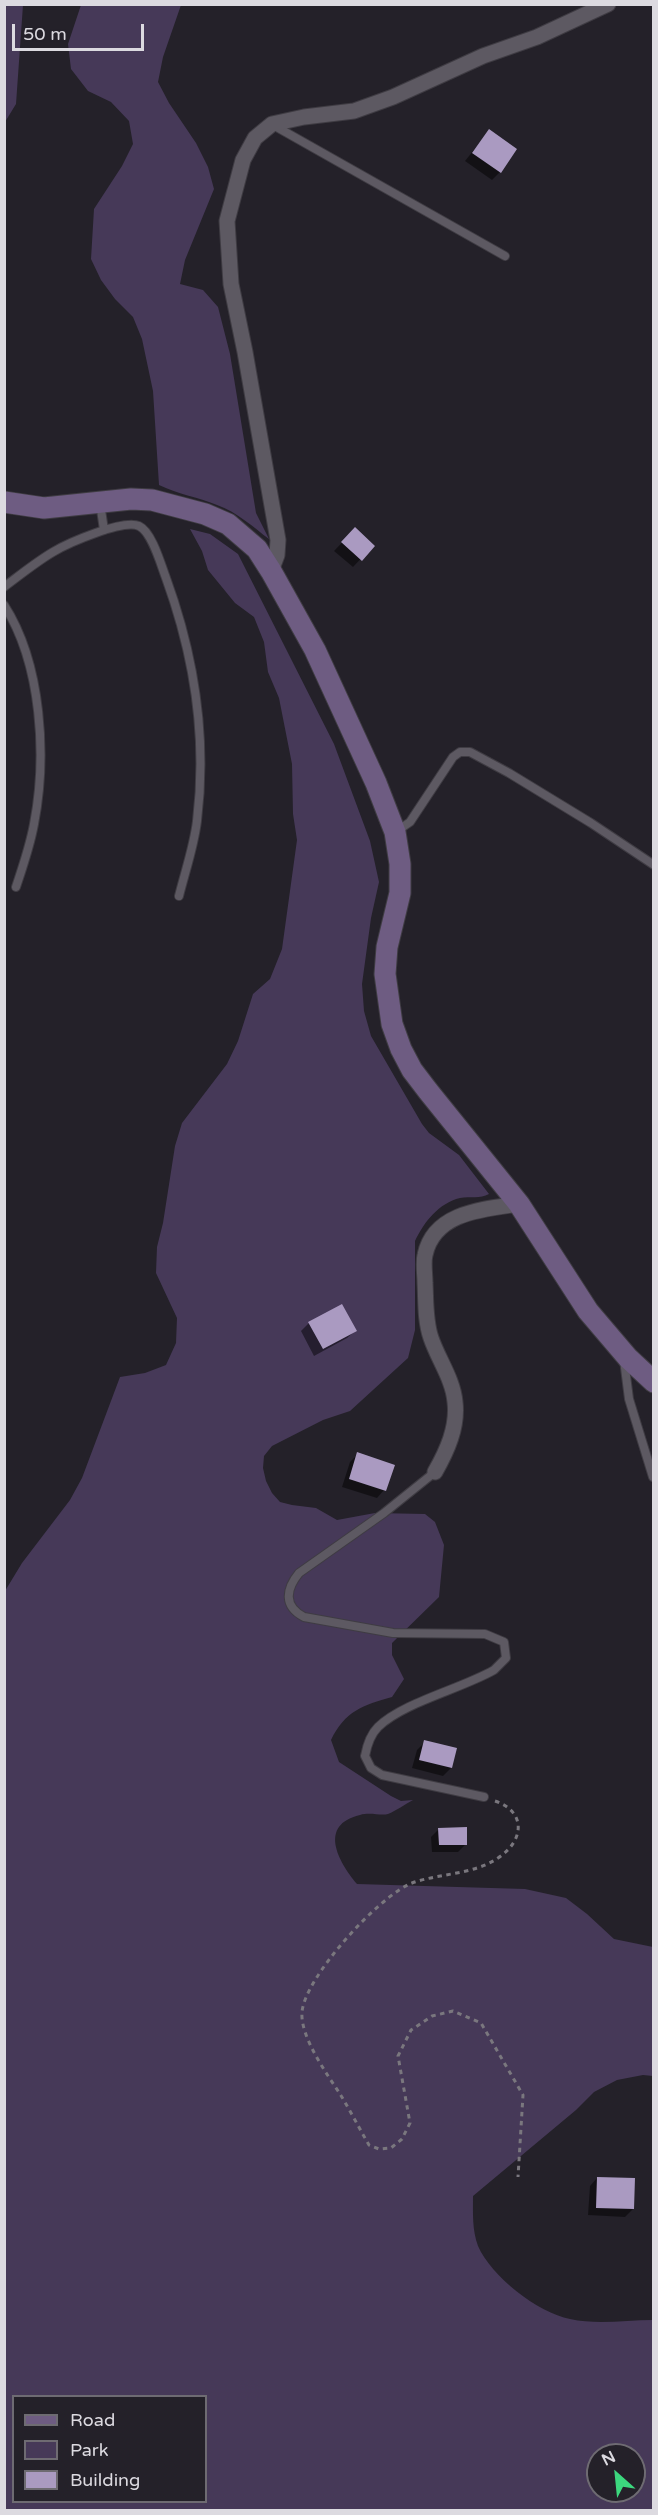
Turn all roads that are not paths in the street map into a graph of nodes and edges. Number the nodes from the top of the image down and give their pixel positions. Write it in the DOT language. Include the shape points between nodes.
graph roads {
  1 [pos="608,4"];
  2 [pos="272,124"];
  3 [pos="505,256"];
  4 [pos="4,502"];
  5 [pos="99,502"];
  6 [pos="104,530"];
  7 [pos="271,571"];
  8 [pos="4,587"];
  9 [pos="4,605"];
  10 [pos="395,832"];
  11 [pos="654,865"];
  12 [pos="16,887"];
  13 [pos="179,896"];
  14 [pos="519,1204"];
  15 [pos="623,1352"];
  16 [pos="654,1382"];
  17 [pos="435,1472"];
  18 [pos="653,1477"];
  19 [pos="484,1797"];
  1 -- 2 [label="street" via="354,111"];
  2 -- 3 [label="lane"];
  2 -- 7 [label="street" via="255,138 243,160 227,221 231,284 278,540"];
  4 -- 5 [label="street" via="44,508"];
  5 -- 6 [label="lane"];
  5 -- 7 [label="street" via="152,500 205,514 228,524 257,549"];
  6 -- 8 [label="lane" via="52,552"];
  6 -- 13 [label="lane" via="132,525 146,532 178,612 192,668 201,777 197,823"];
  7 -- 10 [label="street" via="319,660"];
  9 -- 12 [label="lane" via="15,621 28,657 40,739 40,783 34,824"];
  10 -- 11 [label="lane" via="410,822 453,757 470,752"];
  10 -- 14 [label="street" via="400,893 385,974 392,1024 412,1070"];
  14 -- 15 [label="street" via="571,1287"];
  14 -- 17 [label="street" via="474,1210 450,1220 435,1233 425,1255 430,1336 455,1402 448,1449"];
  15 -- 16 [label="street"];
  15 -- 18 [label="lane" via="629,1399"];
  17 -- 19 [label="lane" via="299,1573 290,1584 288,1599 295,1613 304,1617 393,1633 485,1634 504,1642 506,1658 494,1670 394,1716 377,1728 368,1741 365,1756 371,1768 382,1775"];
}
